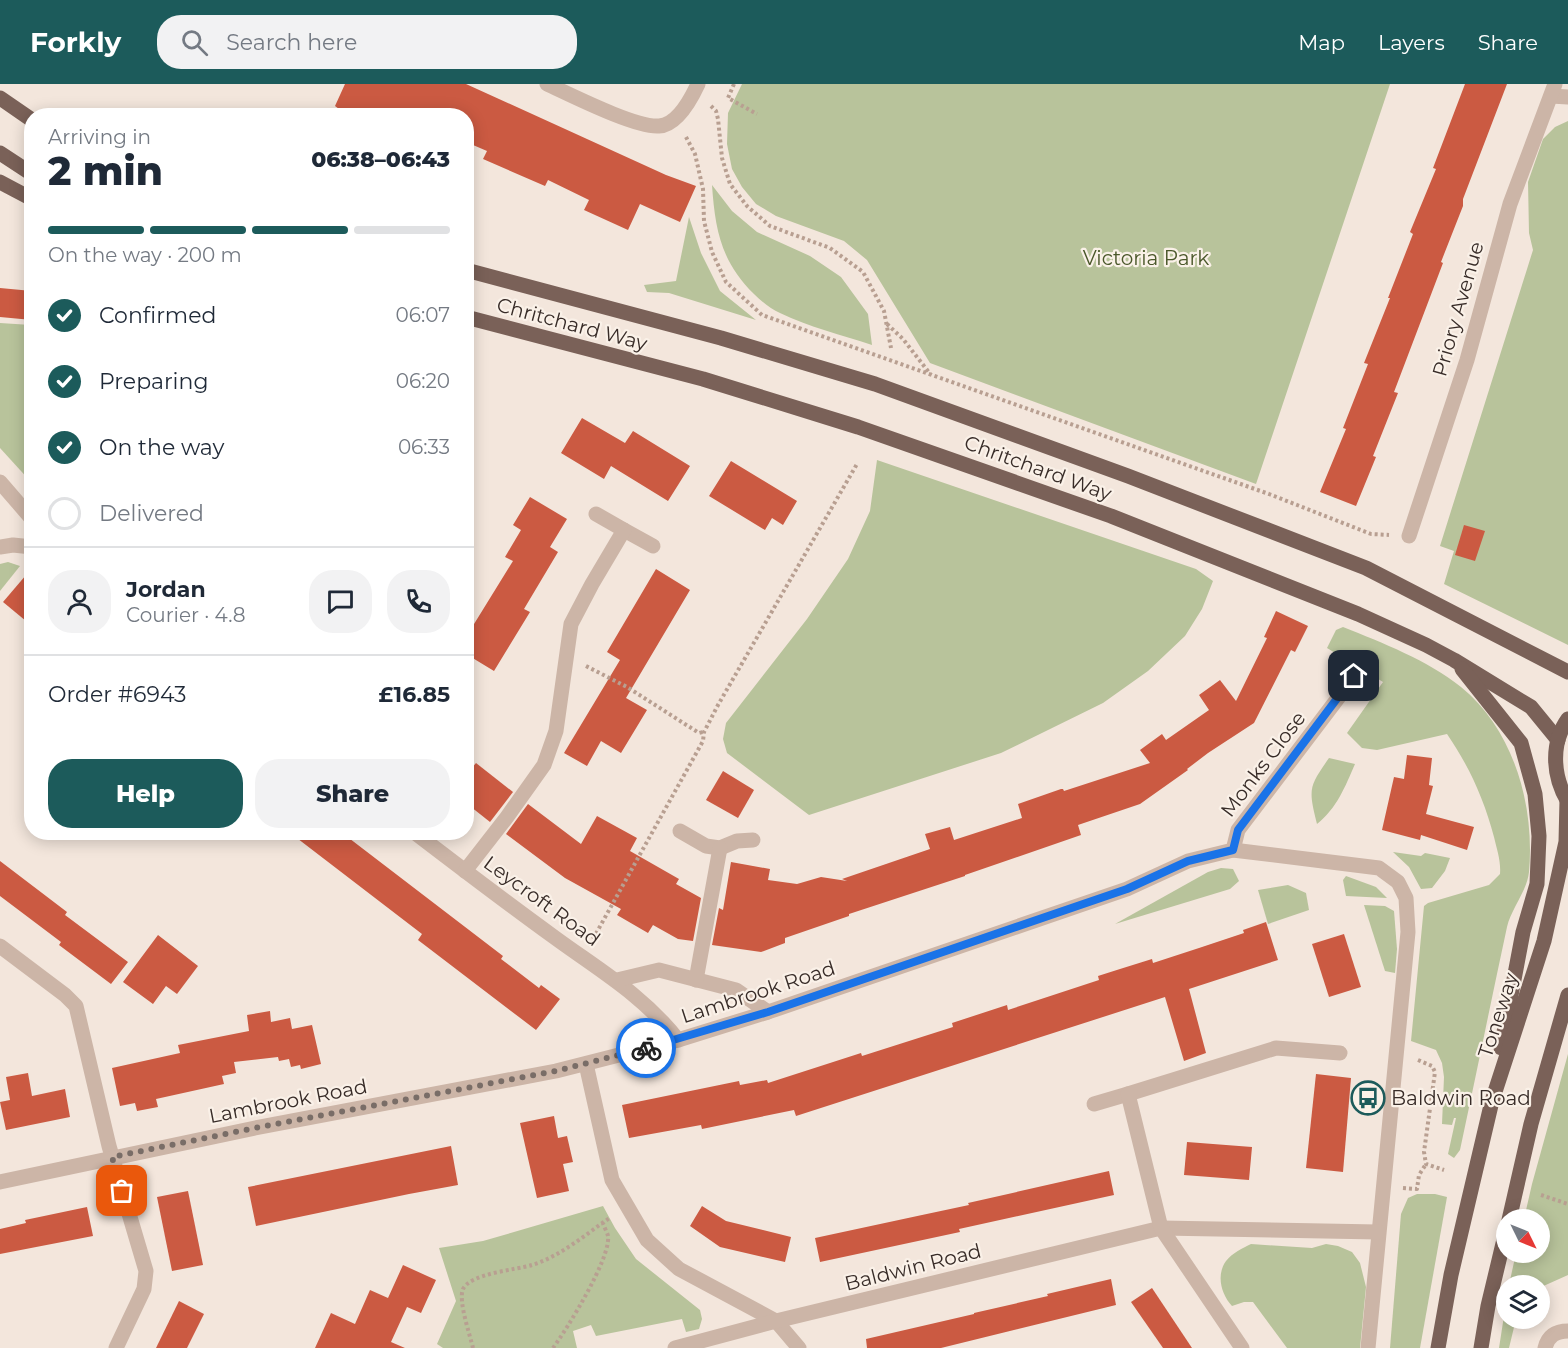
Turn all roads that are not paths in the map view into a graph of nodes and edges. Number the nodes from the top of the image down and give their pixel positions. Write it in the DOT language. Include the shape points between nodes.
graph roads {
  1 [pos="547,84"];
  2 [pos="697,88"];
  3 [pos="1553,90"];
  4 [pos="1568,97"];
  5 [pos="0,98"];
  6 [pos="24,114"];
  7 [pos="0,153"];
  8 [pos="24,169"];
  9 [pos="0,182"];
  10 [pos="24,195"];
  11 [pos="474,272"];
  12 [pos="474,319"];
  13 [pos="2,484"];
  14 [pos="0,504"];
  15 [pos="24,510"];
  16 [pos="596,514"];
  17 [pos="624,530"];
  18 [pos="1409,536"];
  19 [pos="24,546"];
  20 [pos="653,546"];
  21 [pos="0,547"];
  22 [pos="1454,660"];
  23 [pos="1568,672"];
  24 [pos="1354,676"];
  25 [pos="1568,719"];
  26 [pos="1558,740"];
  27 [pos="1567,801"];
  28 [pos="680,831"];
  29 [pos="424,840"];
  30 [pos="753,840"];
  31 [pos="720,848"];
  32 [pos="1233,850"];
  33 [pos="465,871"];
  34 [pos="0,946"];
  35 [pos="617,980"];
  36 [pos="696,980"];
  37 [pos="1568,995"];
  38 [pos="768,1012"];
  39 [pos="678,1040"];
  40 [pos="1340,1053"];
  41 [pos="586,1064"];
  42 [pos="1128,1094"];
  43 [pos="1492,1101"];
  44 [pos="1094,1104"];
  45 [pos="112,1157"];
  46 [pos="0,1182"];
  47 [pos="1512,1209"];
  48 [pos="1161,1228"];
  49 [pos="1378,1232"];
  50 [pos="1498,1263"];
  51 [pos="776,1321"];
  52 [pos="1568,1331"];
  53 [pos="116,1348"];
  54 [pos="675,1348"];
  55 [pos="799,1348"];
  56 [pos="1242,1348"];
  57 [pos="1368,1348"];
  58 [pos="1438,1348"];
  59 [pos="1481,1348"];
  60 [pos="1545,1348"];
  1 -- 2 [label="street" via="639,124 660,126 676,118"];
  3 -- 4 [label="street, Priory Avenue"];
  3 -- 18 [label="street, Priory Avenue" via="1510,204 1467,360"];
  5 -- 6 [label="main road"];
  7 -- 8 [label="main road"];
  9 -- 10 [label="main road"];
  11 -- 23 [label="main road, Chritchard Way" via="721,338 853,378 1073,456 1366,568"];
  12 -- 22 [label="main road, Chritchard Way" via="704,379 858,427 1122,520 1358,614"];
  13 -- 14 [label="street"];
  13 -- 15 [label="street"];
  16 -- 17 [label="street"];
  17 -- 20 [label="street"];
  17 -- 33 [label="street" via="571,624 556,731 544,765"];
  19 -- 21 [label="street"];
  22 -- 26 [label="main road, Chritchard Way" via="1531,707"];
  22 -- 43 [label="main road" via="1521,743 1535,794 1539,836 1537,884 1523,933"];
  24 -- 32 [label="street, Monks Close" via="1238,830"];
  25 -- 26 [label="main road"];
  26 -- 27 [label="main road" via="1558,781"];
  27 -- 43 [label="main road, Toneway" via="1566,842 1544,941"];
  28 -- 31 [label="street" via="705,846"];
  29 -- 33 [label="street, Leycroft Road"];
  30 -- 31 [label="street"];
  31 -- 36 [label="street"];
  32 -- 38 [label="street, Lambrook Road" via="1188,861 1127,889"];
  32 -- 49 [label="street, Lambrook Road" via="1379,868 1398,882 1406,898 1408,932"];
  33 -- 35 [label="street, Leycroft Road"];
  34 -- 45 [label="street" via="76,1006"];
  35 -- 36 [label="street" via="659,970"];
  35 -- 39 [label="street, Leycroft Road" via="661,1019"];
  36 -- 38 [label="street" via="736,990"];
  37 -- 47 [label="main road"];
  38 -- 39 [label="street, Lambrook Road"];
  39 -- 41 [label="street, Lambrook Road"];
  40 -- 42 [label="street" via="1276,1048"];
  41 -- 45 [label="street, Lambrook Road"];
  41 -- 51 [label="street" via="612,1180 647,1240 679,1269"];
  42 -- 44 [label="street"];
  42 -- 48 [label="street"];
  43 -- 58 [label="main road, Toneway"];
  45 -- 46 [label="street, Lambrook Road"];
  45 -- 53 [label="street" via="146,1271 144,1289"];
  48 -- 49 [label="street, Baldwin Road"];
  48 -- 51 [label="street, Baldwin Road"];
  48 -- 56 [label="street"];
  49 -- 57 [label="street, Lambrook Road"];
  50 -- 59 [label="main road"];
  51 -- 54 [label="street, Baldwin Road"];
  51 -- 55 [label="street"];
  52 -- 60 [label="street" via="1550,1336"];
}
